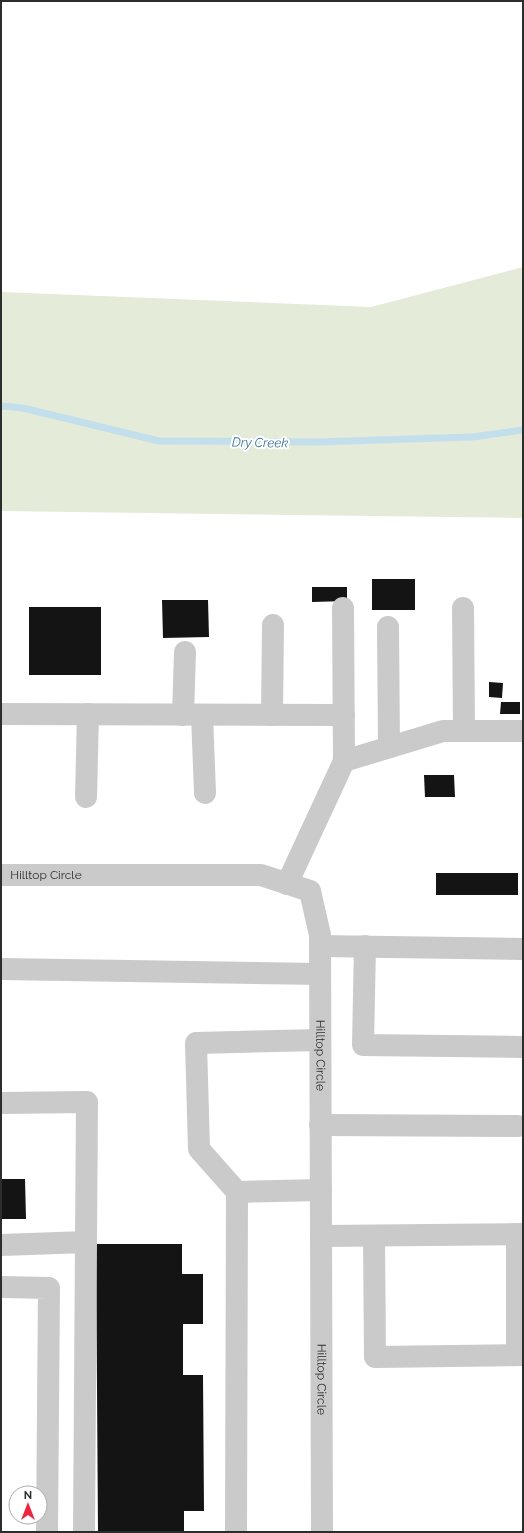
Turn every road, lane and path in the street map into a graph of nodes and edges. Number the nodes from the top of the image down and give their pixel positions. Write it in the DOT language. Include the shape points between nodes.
graph roads {
  1 [pos="343,608"];
  2 [pos="463,608"];
  3 [pos="273,625"];
  4 [pos="388,627"];
  5 [pos="185,652"];
  6 [pos="1,714"];
  7 [pos="88,714"];
  8 [pos="192,715"];
  9 [pos="272,715"];
  10 [pos="344,715"];
  11 [pos="464,731"];
  12 [pos="523,731"];
  13 [pos="389,747"];
  14 [pos="344,761"];
  15 [pos="204,793"];
  16 [pos="86,797"];
  17 [pos="1,875"];
  18 [pos="287,884"];
  19 [pos="320,946"];
  20 [pos="365,946"];
  21 [pos="523,949"];
  22 [pos="1,969"];
  23 [pos="320,974"];
  24 [pos="320,1040"];
  25 [pos="523,1047"];
  26 [pos="1,1103"];
  27 [pos="320,1126"];
  28 [pos="518,1126"];
  29 [pos="321,1190"];
  30 [pos="237,1192"];
  31 [pos="520,1234"];
  32 [pos="321,1236"];
  33 [pos="374,1236"];
  34 [pos="86,1242"];
  35 [pos="1,1245"];
  36 [pos="1,1287"];
  37 [pos="520,1355"];
  38 [pos="47,1532"];
  39 [pos="84,1532"];
  40 [pos="236,1532"];
  41 [pos="322,1532"];
  1 -- 10 [label="street"];
  2 -- 11 [label="street"];
  3 -- 9 [label="street"];
  4 -- 13 [label="street"];
  5 -- 8 [label="street"];
  6 -- 7 [label="street"];
  7 -- 8 [label="street"];
  7 -- 16 [label="street"];
  8 -- 9 [label="street"];
  8 -- 15 [label="street"];
  9 -- 10 [label="street"];
  10 -- 14 [label="street"];
  11 -- 12 [label="street"];
  11 -- 13 [label="street" via="443,731"];
  13 -- 14 [label="street"];
  14 -- 18 [label="street"];
  17 -- 18 [label="street, Hilltop Circle" via="261,875"];
  18 -- 19 [label="street, Hilltop Circle" via="310,891"];
  19 -- 20 [label="street"];
  19 -- 23 [label="street, Hilltop Circle"];
  20 -- 21 [label="street"];
  20 -- 25 [label="street" via="363,1045"];
  22 -- 23 [label="street"];
  23 -- 24 [label="street, Hilltop Circle"];
  24 -- 27 [label="street, Hilltop Circle"];
  24 -- 30 [label="street" via="196,1043 199,1149"];
  26 -- 34 [label="street" via="87,1102"];
  27 -- 28 [label="street"];
  27 -- 29 [label="street, Hilltop Circle"];
  29 -- 30 [label="street"];
  29 -- 32 [label="street, Hilltop Circle"];
  30 -- 40 [label="street"];
  31 -- 33 [label="street"];
  31 -- 37 [label="street"];
  32 -- 33 [label="street"];
  32 -- 41 [label="street, Hilltop Circle"];
  33 -- 37 [label="street" via="375,1358"];
  34 -- 35 [label="street"];
  34 -- 39 [label="street"];
  36 -- 38 [label="street" via="49,1288"];
}
